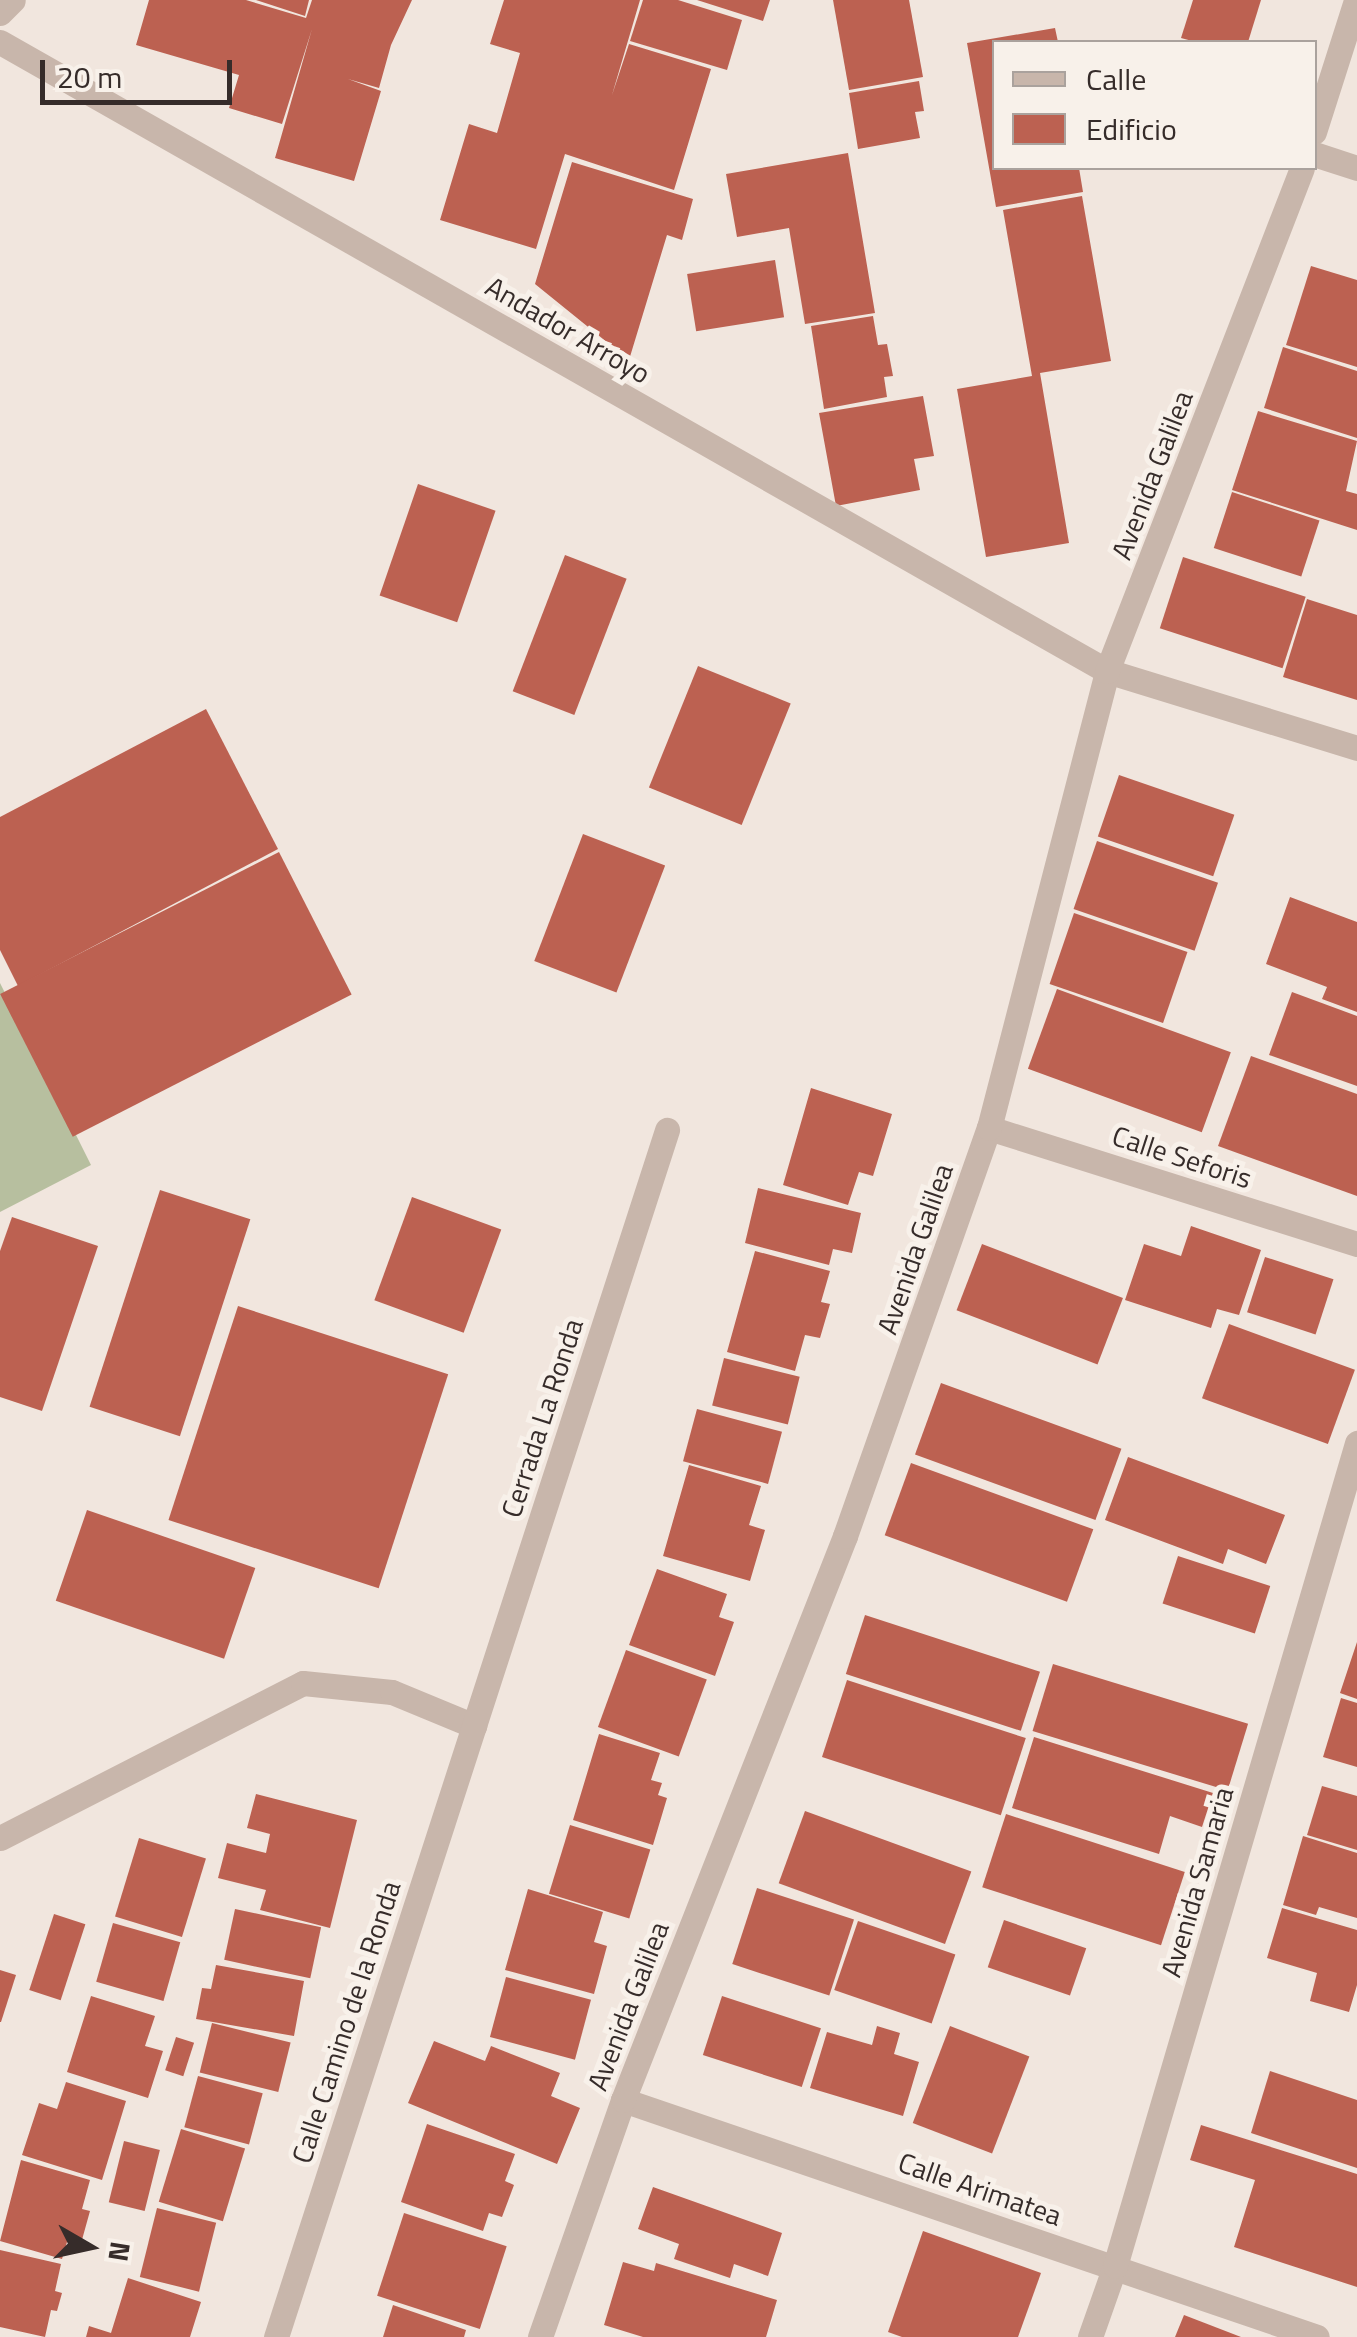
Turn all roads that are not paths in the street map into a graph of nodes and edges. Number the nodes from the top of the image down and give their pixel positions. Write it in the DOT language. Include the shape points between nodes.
graph roads {
  1 [pos="12,0"];
  2 [pos="1356,0"];
  3 [pos="0,13"];
  4 [pos="0,42"];
  5 [pos="1317,123"];
  6 [pos="1317,155"];
  7 [pos="1357,168"];
  8 [pos="1301,170"];
  9 [pos="1107,671"];
  10 [pos="1357,748"];
  11 [pos="990,1128"];
  12 [pos="667,1130"];
  13 [pos="1357,1244"];
  14 [pos="1357,1443"];
  15 [pos="474,1726"];
  16 [pos="0,1838"];
  17 [pos="623,2100"];
  18 [pos="1115,2266"];
  19 [pos="276,2337"];
  20 [pos="540,2337"];
  21 [pos="1090,2337"];
  22 [pos="1317,2337"];
  1 -- 3 [label="street"];
  2 -- 5 [label="street"];
  4 -- 9 [label="street, Andador Arroyo"];
  6 -- 7 [label="street"];
  8 -- 9 [label="street, Avenida Galilea"];
  9 -- 10 [label="street, Andador Arroyo"];
  9 -- 11 [label="street, Avenida Galilea"];
  11 -- 13 [label="street, Calle Seforis"];
  11 -- 17 [label="street, Avenida Galilea" via="845,1536"];
  12 -- 15 [label="street, Cerrada La Ronda"];
  14 -- 18 [label="street, Avenida Samaria"];
  15 -- 16 [label="street" via="392,1692 303,1683"];
  15 -- 19 [label="street, Calle Camino de la Ronda"];
  17 -- 18 [label="street, Calle Arimatea"];
  17 -- 20 [label="street, Avenida Galilea"];
  18 -- 21 [label="street, Avenida Samaria"];
  18 -- 22 [label="street, Calle Arimatea"];
}
